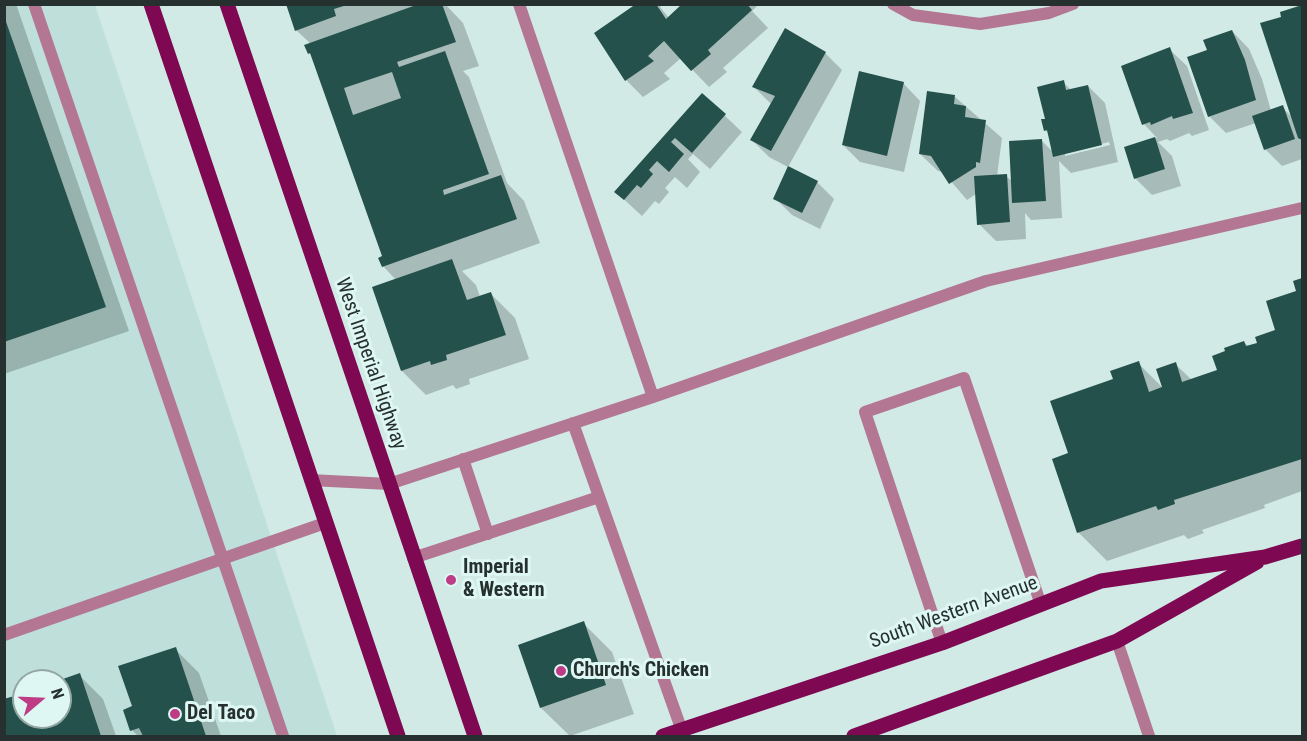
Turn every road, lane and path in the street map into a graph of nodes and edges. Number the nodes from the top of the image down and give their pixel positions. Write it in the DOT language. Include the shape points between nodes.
graph roads {
  1 [pos="34,4"];
  2 [pos="151,4"];
  3 [pos="227,4"];
  4 [pos="519,4"];
  5 [pos="893,4"];
  6 [pos="1073,4"];
  7 [pos="1302,208"];
  8 [pos="653,397"];
  9 [pos="573,423"];
  10 [pos="463,459"];
  11 [pos="310,480"];
  12 [pos="389,484"];
  13 [pos="599,497"];
  14 [pos="325,523"];
  15 [pos="488,534"];
  16 [pos="1302,546"];
  17 [pos="1265,557"];
  18 [pos="413,558"];
  19 [pos="222,560"];
  20 [pos="1041,605"];
  21 [pos="4,635"];
  22 [pos="1117,641"];
  23 [pos="942,642"];
  24 [pos="682,731"];
  25 [pos="863,735"];
  26 [pos="283,736"];
  27 [pos="398,736"];
  28 [pos="476,736"];
  29 [pos="663,736"];
  30 [pos="1149,736"];
  1 -- 19 [label="street"];
  2 -- 11 [label="main road"];
  3 -- 12 [label="main road, West Imperial Highway"];
  4 -- 8 [label="street"];
  5 -- 6 [label="street" via="913,15 980,24"];
  7 -- 8 [label="street" via="986,281"];
  8 -- 9 [label="street"];
  9 -- 10 [label="street"];
  9 -- 13 [label="street"];
  10 -- 12 [label="street"];
  10 -- 15 [label="street"];
  11 -- 12 [label="street"];
  11 -- 14 [label="main road"];
  12 -- 18 [label="main road, West Imperial Highway"];
  13 -- 15 [label="street"];
  13 -- 24 [label="street"];
  14 -- 19 [label="street"];
  14 -- 27 [label="main road"];
  15 -- 18 [label="street"];
  16 -- 17 [label="main road, South Western Avenue"];
  17 -- 20 [label="main road, South Western Avenue" via="1101,581"];
  17 -- 22 [label="main road, South Western Avenue"];
  18 -- 28 [label="main road, West Imperial Highway"];
  19 -- 21 [label="street"];
  19 -- 26 [label="street"];
  20 -- 23 [label="main road, South Western Avenue"];
  20 -- 23 [label="street" via="964,378 865,412"];
  22 -- 25 [label="main road, South Western Avenue"];
  22 -- 30 [label="street"];
  23 -- 24 [label="main road, South Western Avenue"];
  24 -- 29 [label="main road, South Western Avenue"];
}
